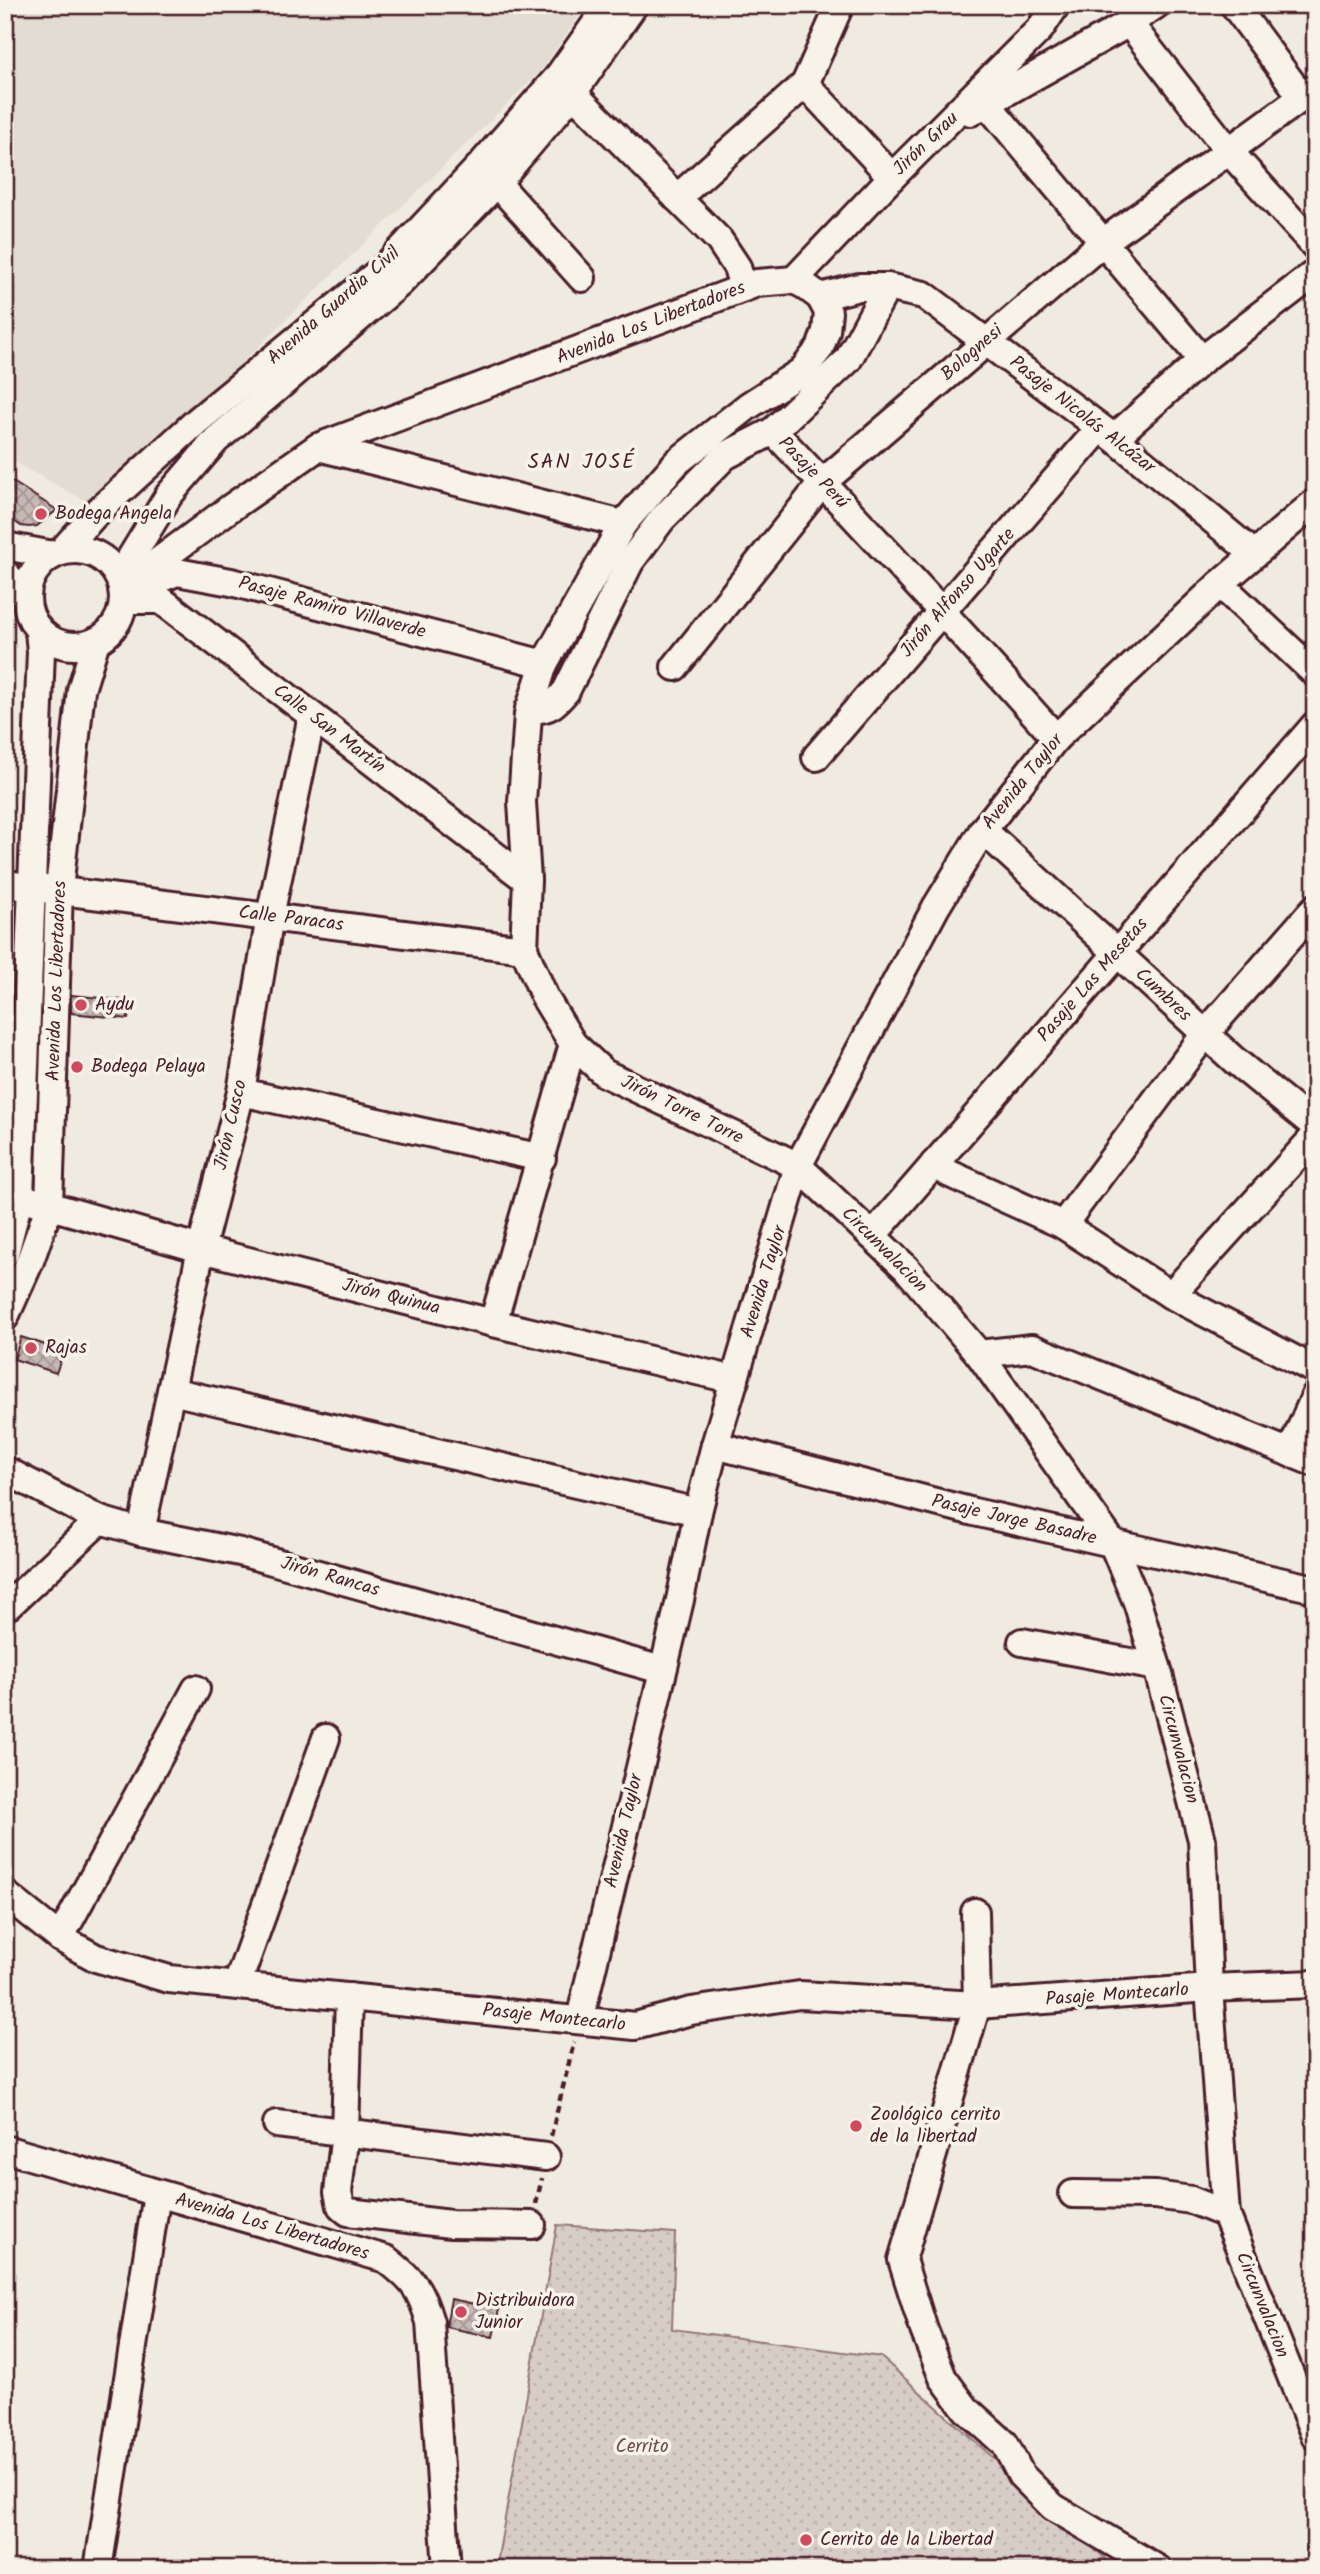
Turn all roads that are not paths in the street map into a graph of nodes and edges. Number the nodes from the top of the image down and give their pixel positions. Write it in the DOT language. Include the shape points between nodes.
graph roads {
  1 [pos="609,5"];
  2 [pos="634,5"];
  3 [pos="840,5"];
  4 [pos="1056,5"];
  5 [pos="1156,5"];
  6 [pos="1234,5"];
  7 [pos="1129,23"];
  8 [pos="805,84"];
  9 [pos="565,85"];
  10 [pos="1309,92"];
  11 [pos="987,104"];
  12 [pos="948,124"];
  13 [pos="1228,150"];
  14 [pos="892,177"];
  15 [pos="496,183"];
  16 [pos="677,198"];
  17 [pos="1102,243"];
  18 [pos="1315,246"];
  19 [pos="1315,273"];
  20 [pos="582,278"];
  21 [pos="794,280"];
  22 [pos="887,287"];
  23 [pos="743,288"];
  24 [pos="820,297"];
  25 [pos="986,340"];
  26 [pos="1202,360"];
  27 [pos="773,431"];
  28 [pos="1107,433"];
  29 [pos="318,447"];
  30 [pos="823,482"];
  31 [pos="1315,502"];
  32 [pos="623,524"];
  33 [pos="5,546"];
  34 [pos="58,553"];
  35 [pos="1254,554"];
  36 [pos="5,573"];
  37 [pos="1220,584"];
  38 [pos="122,590"];
  39 [pos="27,598"];
  40 [pos="942,611"];
  41 [pos="39,631"];
  42 [pos="96,641"];
  43 [pos="544,664"];
  44 [pos="675,667"];
  45 [pos="1315,673"];
  46 [pos="530,709"];
  47 [pos="312,716"];
  48 [pos="1315,725"];
  49 [pos="38,732"];
  50 [pos="76,736"];
  51 [pos="1056,738"];
  52 [pos="816,757"];
  53 [pos="984,831"];
  54 [pos="527,880"];
  55 [pos="5,884"];
  56 [pos="46,888"];
  57 [pos="1308,915"];
  58 [pos="270,916"];
  59 [pos="524,949"];
  60 [pos="1117,953"];
  61 [pos="1205,1034"];
  62 [pos="573,1044"];
  63 [pos="241,1092"];
  64 [pos="1315,1126"];
  65 [pos="1315,1136"];
  66 [pos="542,1158"];
  67 [pos="934,1164"];
  68 [pos="799,1166"];
  69 [pos="13,1195"];
  70 [pos="49,1207"];
  71 [pos="1063,1225"];
  72 [pos="872,1236"];
  73 [pos="201,1249"];
  74 [pos="5,1253"];
  75 [pos="1171,1296"];
  76 [pos="5,1317"];
  77 [pos="493,1323"];
  78 [pos="979,1354"];
  79 [pos="1315,1370"];
  80 [pos="735,1380"];
  81 [pos="171,1391"];
  82 [pos="1315,1396"];
  83 [pos="715,1445"];
  84 [pos="1290,1453"];
  85 [pos="1315,1462"];
  86 [pos="5,1470"];
  87 [pos="698,1511"];
  88 [pos="100,1520"];
  89 [pos="141,1532"];
  90 [pos="1112,1542"];
  91 [pos="1315,1589"];
  92 [pos="9,1605"];
  93 [pos="1021,1642"];
  94 [pos="1157,1667"];
  95 [pos="662,1670"];
  96 [pos="196,1689"];
  97 [pos="326,1738"];
  98 [pos="5,1894"];
  99 [pos="975,1912"];
  100 [pos="60,1938"];
  101 [pos="1315,1983"];
  102 [pos="237,1985"];
  103 [pos="1209,1988"];
  104 [pos="349,1997"];
  105 [pos="977,2005"];
  106 [pos="580,2020"];
  107 [pos="277,2124"];
  108 [pos="345,2133"];
  109 [pos="5,2149"];
  110 [pos="546,2157"];
  111 [pos="157,2194"];
  112 [pos="1073,2194"];
  113 [pos="1226,2214"];
  114 [pos="532,2225"];
  115 [pos="1315,2436"];
  116 [pos="98,2569"];
  117 [pos="447,2569"];
  118 [pos="1158,2569"];
  1 -- 9 [label="street, Avenida Guardia Civil"];
  2 -- 9 [label="street, Avenida Guardia Civil"];
  3 -- 8 [label="street"];
  4 -- 12 [label="street, Jirón Grau" via="1040,29"];
  5 -- 7 [label="street"];
  6 -- 10 [label="street"];
  7 -- 11 [label="street"];
  7 -- 13 [label="street"];
  8 -- 14 [label="street"];
  8 -- 16 [label="street"];
  9 -- 15 [label="street, Avenida Guardia Civil"];
  9 -- 16 [label="street"];
  9 -- 34 [label="street, Avenida Guardia Civil" via="385,267 197,421"];
  10 -- 13 [label="street, Bolognesi"];
  11 -- 12 [label="street"];
  11 -- 17 [label="street"];
  12 -- 14 [label="street, Jirón Grau"];
  13 -- 17 [label="street, Bolognesi"];
  13 -- 18 [label="street"];
  14 -- 21 [label="street, Jirón Grau"];
  15 -- 20 [label="street"];
  15 -- 38 [label="street, Avenida Guardia Civil" via="400,283 216,440 169,495"];
  16 -- 23 [label="street" via="719,240 737,267"];
  17 -- 25 [label="street, Bolognesi"];
  17 -- 26 [label="street"];
  19 -- 26 [label="street, Jirón Alfonso Ugarte"];
  21 -- 23 [label="street, Avenida Los Libertadores"];
  21 -- 24 [label="street"];
  22 -- 24 [label="street, Pasaje Nicolás Alcázar" via="859,287"];
  22 -- 25 [label="street, Pasaje Nicolás Alcázar" via="925,295"];
  22 -- 27 [label="street" via="848,360"];
  23 -- 29 [label="street, Avenida Los Libertadores"];
  24 -- 32 [label="street" via="828,312 827,331 802,371 677,462"];
  25 -- 28 [label="street, Pasaje Nicolás Alcázar"];
  25 -- 30 [label="street, Bolognesi"];
  26 -- 28 [label="street, Jirón Alfonso Ugarte"];
  27 -- 30 [label="street, Pasaje Perú"];
  27 -- 46 [label="street, Pasaje Perú" via="725,456 662,519 630,562 566,691 554,706"];
  28 -- 35 [label="street, Pasaje Nicolás Alcázar"];
  28 -- 40 [label="street, Jirón Alfonso Ugarte"];
  29 -- 32 [label="street"];
  29 -- 38 [label="street, Avenida Los Libertadores"];
  30 -- 40 [label="street, Pasaje Perú"];
  30 -- 44 [label="street, Bolognesi"];
  31 -- 35 [label="street, Avenida Taylor"];
  32 -- 43 [label="street"];
  33 -- 34 [label="street"];
  34 -- 38 [label="street" via="76,550 101,557"];
  34 -- 39 [label="street" via="34,573"];
  35 -- 37 [label="street, Avenida Taylor"];
  36 -- 39 [label="street"];
  37 -- 45 [label="street"];
  37 -- 51 [label="street, Avenida Taylor"];
  38 -- 42 [label="street" via="115,624"];
  38 -- 43 [label="street, Pasaje Ramiro Villaverde" via="177,572"];
  38 -- 47 [label="street, Calle San Martín" via="161,600"];
  39 -- 41 [label="street"];
  40 -- 51 [label="street, Pasaje Perú"];
  40 -- 52 [label="street, Jirón Alfonso Ugarte"];
  41 -- 42 [label="street" via="66,646"];
  41 -- 49 [label="street, Avenida Los Libertadores"];
  42 -- 50 [label="street, Avenida Los Libertadores" via="81,690"];
  43 -- 46 [label="street"];
  46 -- 54 [label="street" via="522,802"];
  47 -- 54 [label="street, Calle San Martín"];
  47 -- 58 [label="street, Jirón Cusco"];
  48 -- 60 [label="street, Pasaje Las Mesetas"];
  49 -- 50 [label="street"];
  49 -- 56 [label="street, Avenida Los Libertadores"];
  50 -- 56 [label="street, Avenida Los Libertadores"];
  51 -- 53 [label="street, Avenida Taylor"];
  53 -- 60 [label="street, Cumbres"];
  53 -- 68 [label="street, Avenida Taylor" via="936,907"];
  54 -- 59 [label="street"];
  55 -- 56 [label="street, Calle Paracas"];
  56 -- 58 [label="street, Calle Paracas"];
  56 -- 69 [label="street, Avenida Los Libertadores"];
  56 -- 70 [label="street, Avenida Los Libertadores"];
  57 -- 61 [label="street"];
  58 -- 59 [label="street, Calle Paracas"];
  58 -- 63 [label="street, Jirón Cusco"];
  59 -- 62 [label="street" via="545,998"];
  60 -- 61 [label="street, Cumbres"];
  60 -- 67 [label="street, Pasaje Las Mesetas"];
  61 -- 64 [label="street, Cumbres"];
  61 -- 71 [label="street"];
  62 -- 66 [label="street"];
  62 -- 68 [label="street, Jirón Torre Torre" via="604,1073"];
  63 -- 66 [label="street"];
  63 -- 73 [label="street, Jirón Cusco"];
  65 -- 75 [label="street"];
  66 -- 77 [label="street"];
  67 -- 71 [label="street"];
  67 -- 72 [label="street, Pasaje Las Mesetas"];
  68 -- 72 [label="street, Circunvalacion"];
  68 -- 80 [label="street, Avenida Taylor"];
  69 -- 70 [label="street, Jirón Quinua"];
  69 -- 74 [label="street, Avenida Los Libertadores"];
  70 -- 73 [label="street, Jirón Quinua"];
  70 -- 76 [label="street, Avenida Los Libertadores"];
  71 -- 75 [label="street"];
  72 -- 78 [label="street, Circunvalacion" via="906,1268"];
  73 -- 77 [label="street, Jirón Quinua"];
  73 -- 81 [label="street, Jirón Cusco"];
  75 -- 79 [label="street"];
  77 -- 80 [label="street, Jirón Quinua"];
  78 -- 84 [label="street" via="1032,1348"];
  78 -- 90 [label="street, Circunvalacion"];
  80 -- 83 [label="street, Avenida Taylor"];
  81 -- 87 [label="street"];
  81 -- 89 [label="street, Jirón Cusco"];
  82 -- 84 [label="street"];
  83 -- 87 [label="street, Avenida Taylor"];
  83 -- 90 [label="street, Pasaje Jorge Basadre"];
  84 -- 85 [label="street"];
  86 -- 88 [label="street, Jirón Rancas"];
  87 -- 95 [label="street, Avenida Taylor"];
  88 -- 89 [label="street, Jirón Rancas"];
  88 -- 92 [label="street"];
  89 -- 95 [label="street, Jirón Rancas" via="240,1552"];
  90 -- 91 [label="street, Pasaje Jorge Basadre"];
  90 -- 94 [label="street, Circunvalacion"];
  93 -- 94 [label="street"];
  94 -- 103 [label="street, Circunvalacion" via="1202,1840"];
  95 -- 106 [label="street, Avenida Taylor"];
  96 -- 100 [label="street"];
  97 -- 102 [label="street"];
  98 -- 100 [label="street, Pasaje Montecarlo"];
  99 -- 105 [label="street"];
  100 -- 102 [label="street, Pasaje Montecarlo" via="96,1958 169,1979"];
  101 -- 103 [label="street, Pasaje Montecarlo"];
  102 -- 104 [label="street, Pasaje Montecarlo"];
  103 -- 105 [label="street, Pasaje Montecarlo"];
  103 -- 113 [label="street, Circunvalacion"];
  104 -- 106 [label="street, Pasaje Montecarlo"];
  104 -- 108 [label="street"];
  105 -- 106 [label="street, Pasaje Montecarlo" via="800,1995 691,2011 635,2026"];
  105 -- 118 [label="street" via="902,2260 924,2330 943,2378 966,2409 1005,2444 1021,2475 1053,2507"];
  107 -- 108 [label="street"];
  108 -- 110 [label="street"];
  108 -- 114 [label="street" via="338,2192 341,2206 348,2212 451,2224"];
  109 -- 111 [label="street, Avenida Los Libertadores"];
  111 -- 116 [label="street"];
  111 -- 117 [label="street, Avenida Los Libertadores" via="386,2259 413,2281 430,2322"];
  112 -- 113 [label="street" via="1155,2195 1191,2200"];
  113 -- 115 [label="street, Circunvalacion"];
}
